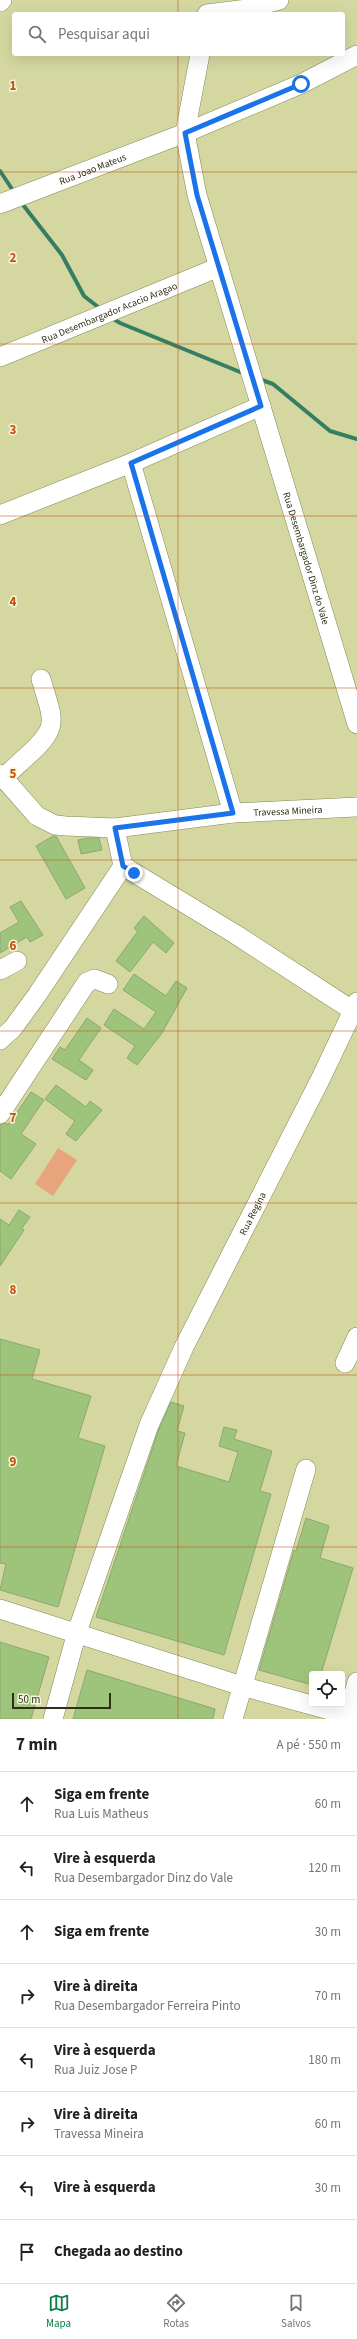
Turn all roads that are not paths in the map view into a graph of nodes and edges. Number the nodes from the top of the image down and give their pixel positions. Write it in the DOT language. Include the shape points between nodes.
graph roads {
  1 [pos="2,0"];
  2 [pos="209,0"];
  3 [pos="279,0"];
  4 [pos="0,2"];
  5 [pos="207,12"];
  6 [pos="223,12"];
  7 [pos="357,55"];
  8 [pos="200,56"];
  9 [pos="185,133"];
  10 [pos="2,203"];
  11 [pos="219,267"];
  12 [pos="0,357"];
  13 [pos="259,399"];
  14 [pos="131,463"];
  15 [pos="0,515"];
  16 [pos="41,679"];
  17 [pos="357,724"];
  18 [pos="1,777"];
  19 [pos="357,807"];
  20 [pos="233,813"];
  21 [pos="115,828"];
  22 [pos="123,866"];
  23 [pos="17,960"];
  24 [pos="0,970"];
  25 [pos="108,984"];
  26 [pos="354,1006"];
  27 [pos="0,1040"];
  28 [pos="6,1093"];
  29 [pos="0,1114"];
  30 [pos="357,1337"];
  31 [pos="345,1363"];
  32 [pos="306,1469"];
  33 [pos="0,1609"];
  34 [pos="77,1632"];
  35 [pos="357,1682"];
  36 [pos="242,1686"];
  37 [pos="347,1717"];
  38 [pos="53,1719"];
  39 [pos="233,1719"];
  1 -- 4 [label="street"];
  2 -- 5 [label="street"];
  3 -- 6 [label="street" via="248,9"];
  7 -- 9 [label="street, Rua Joao Mateus" via="301,84"];
  8 -- 9 [label="street"];
  9 -- 10 [label="street, Rua Joao Mateus"];
  9 -- 11 [label="street" via="197,195"];
  11 -- 12 [label="street, Rua Desembargador Acacio Aragao"];
  11 -- 13 [label="street, Rua Desembargador Dinz do Vale"];
  13 -- 14 [label="street"];
  13 -- 17 [label="street, Rua Desembargador Dinz do Vale"];
  14 -- 15 [label="street"];
  14 -- 20 [label="street"];
  16 -- 18 [label="street" via="52,717 51,730 42,742"];
  18 -- 21 [label="street, Travessa Mineira" via="31,810 46,821 66,826"];
  19 -- 20 [label="street, Travessa Mineira"];
  20 -- 21 [label="street, Travessa Mineira"];
  21 -- 22 [label="street"];
  22 -- 26 [label="street"];
  22 -- 27 [label="street" via="37,995 13,1028"];
  23 -- 24 [label="street"];
  25 -- 28 [label="street" via="94,979 87,982"];
  26 -- 34 [label="street, Rua Regina" via="321,1078 184,1347 149,1425"];
  28 -- 29 [label="street"];
  30 -- 31 [label="street"];
  32 -- 36 [label="street"];
  33 -- 34 [label="street"];
  34 -- 36 [label="street"];
  34 -- 38 [label="street, Rua Regina"];
  35 -- 37 [label="street"];
  36 -- 37 [label="street"];
  36 -- 39 [label="street"];
}
